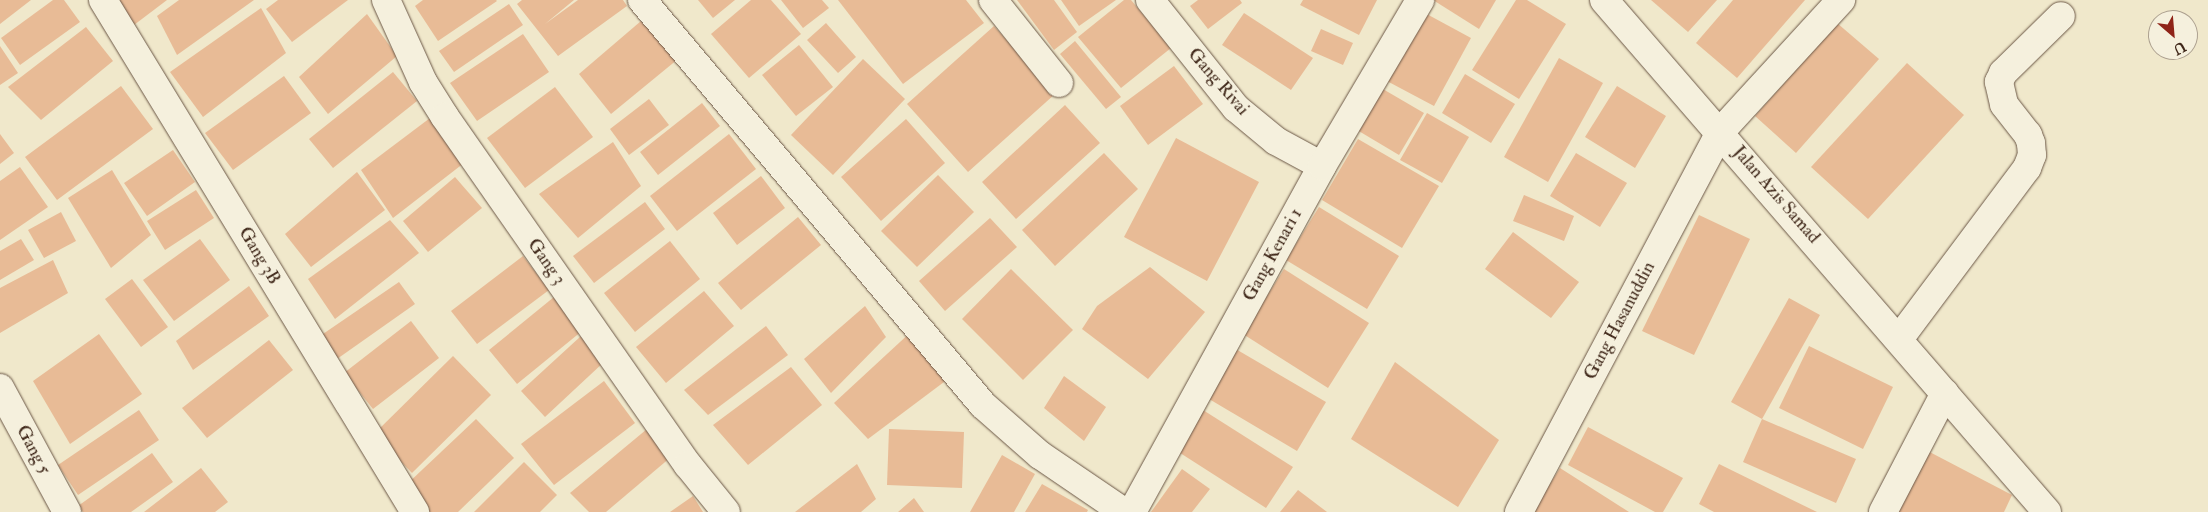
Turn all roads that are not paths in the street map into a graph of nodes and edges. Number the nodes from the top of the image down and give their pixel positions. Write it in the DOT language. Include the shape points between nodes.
graph roads {
  1 [pos="103,0"];
  2 [pos="386,0"];
  3 [pos="642,0"];
  4 [pos="993,0"];
  5 [pos="1150,0"];
  6 [pos="1420,0"];
  7 [pos="1604,0"];
  8 [pos="1842,0"];
  9 [pos="2062,16"];
  10 [pos="1059,83"];
  11 [pos="1721,131"];
  12 [pos="1322,166"];
  13 [pos="1899,340"];
  14 [pos="0,388"];
  15 [pos="1945,393"];
  16 [pos="67,512"];
  17 [pos="415,512"];
  18 [pos="726,512"];
  19 [pos="1124,512"];
  20 [pos="1132,512"];
  21 [pos="1519,512"];
  22 [pos="1883,512"];
  23 [pos="2047,512"];
  1 -- 17 [label="street, Gang 3B"];
  2 -- 18 [label="street, Gang 3" via="423,82 445,118 688,465"];
  3 -- 19 [label="street" via="983,405 1040,455"];
  4 -- 10 [label="street"];
  5 -- 12 [label="street, Gang Rivai" via="1236,108 1276,141"];
  6 -- 12 [label="street, Gang Kenari 1"];
  7 -- 11 [label="street, Jalan Azis Samad"];
  8 -- 11 [label="street, Gang Hasanuddin"];
  9 -- 13 [label="street" via="2003,74 1999,82 2004,104 2031,143 2032,156 2027,168"];
  11 -- 13 [label="street, Jalan Azis Samad"];
  11 -- 21 [label="street, Gang Hasanuddin"];
  12 -- 20 [label="street, Gang Kenari 1"];
  13 -- 15 [label="street, Jalan Azis Samad"];
  14 -- 16 [label="street, Gang 5"];
  15 -- 22 [label="street"];
  15 -- 23 [label="street, Jalan Azis Samad"];
}
